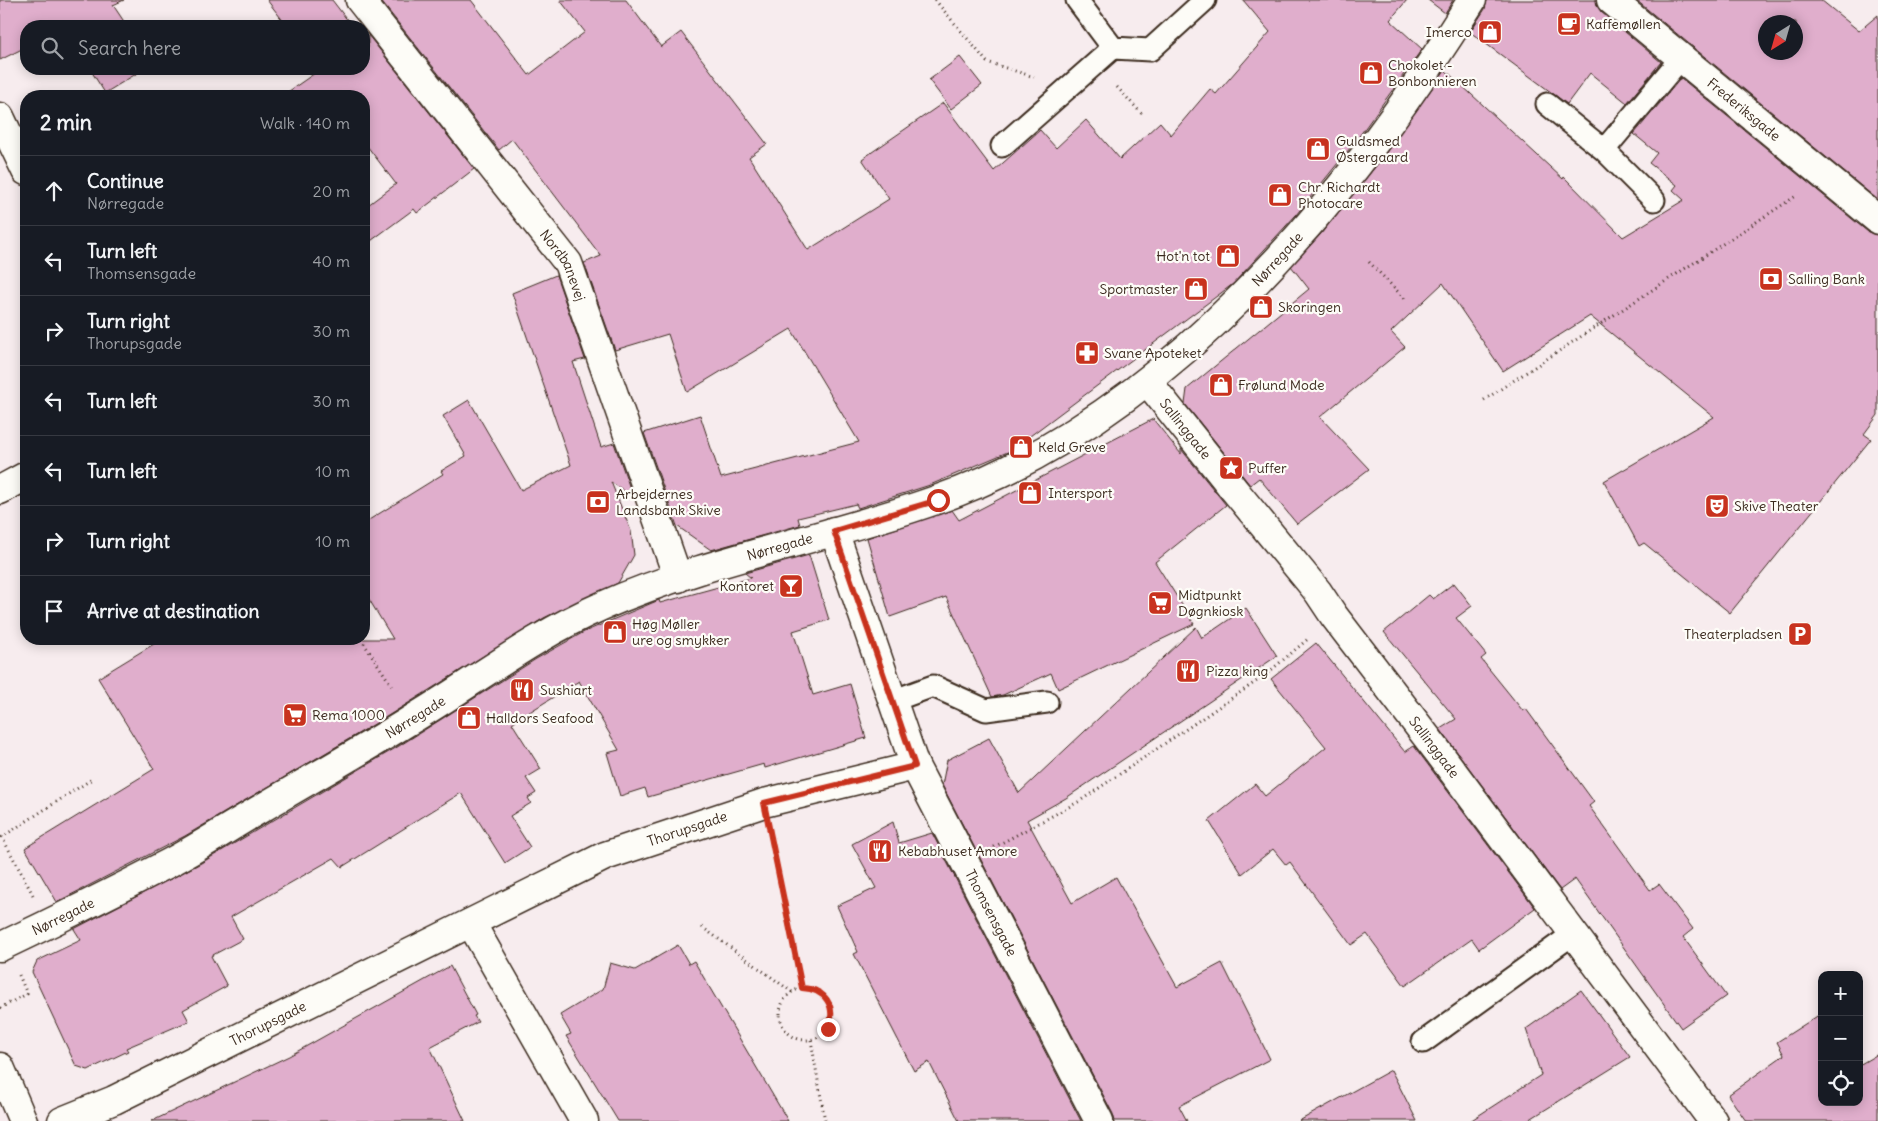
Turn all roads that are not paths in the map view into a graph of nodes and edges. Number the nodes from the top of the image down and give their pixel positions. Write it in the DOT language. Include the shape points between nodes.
graph roads {
  1 [pos="360,0"];
  2 [pos="1077,0"];
  3 [pos="1206,0"];
  4 [pos="1472,0"];
  5 [pos="1611,0"];
  6 [pos="1112,48"];
  7 [pos="1681,58"];
  8 [pos="1546,104"];
  9 [pos="0,117"];
  10 [pos="1002,146"];
  11 [pos="1604,150"];
  12 [pos="20,159"];
  13 [pos="1654,200"];
  14 [pos="1878,220"];
  15 [pos="1148,382"];
  16 [pos="20,479"];
  17 [pos="0,490"];
  18 [pos="834,531"];
  19 [pos="678,578"];
  20 [pos="892,701"];
  21 [pos="1048,702"];
  22 [pos="915,766"];
  23 [pos="472,923"];
  24 [pos="1573,934"];
  25 [pos="0,947"];
  26 [pos="1424,1042"];
  27 [pos="0,1067"];
  28 [pos="23,1121"];
  29 [pos="62,1121"];
  30 [pos="584,1121"];
  31 [pos="1099,1121"];
  32 [pos="1713,1121"];
  1 -- 19 [label="street, Nordbanevej" via="568,263"];
  2 -- 6 [label="lane"];
  3 -- 6 [label="lane" via="1150,50"];
  4 -- 15 [label="street, Nørregade" via="1431,66 1317,217 1240,299"];
  5 -- 7 [label="street, Frederiksgade"];
  6 -- 10 [label="lane"];
  7 -- 11 [label="lane"];
  7 -- 14 [label="street, Frederiksgade"];
  8 -- 11 [label="lane"];
  9 -- 12 [label="street"];
  11 -- 13 [label="lane"];
  15 -- 18 [label="street, Nørregade" via="1064,438 1010,469 938,500"];
  15 -- 24 [label="street, Sallinggade" via="1318,592"];
  16 -- 17 [label="street"];
  18 -- 19 [label="street, Nørregade"];
  18 -- 20 [label="street, Thomsensgade"];
  19 -- 25 [label="street, Nørregade" via="601,607 533,643 413,720 173,860"];
  20 -- 21 [label="lane" via="933,686 986,710"];
  20 -- 22 [label="street, Thomsensgade"];
  22 -- 23 [label="street, Thorupsgade" via="764,803 606,856"];
  22 -- 31 [label="street, Thomsensgade"];
  23 -- 29 [label="street, Thorupsgade" via="114,1100"];
  23 -- 30 [label="street"];
  24 -- 26 [label="lane"];
  24 -- 32 [label="street, Sallinggade"];
  27 -- 28 [label="street"];
}
